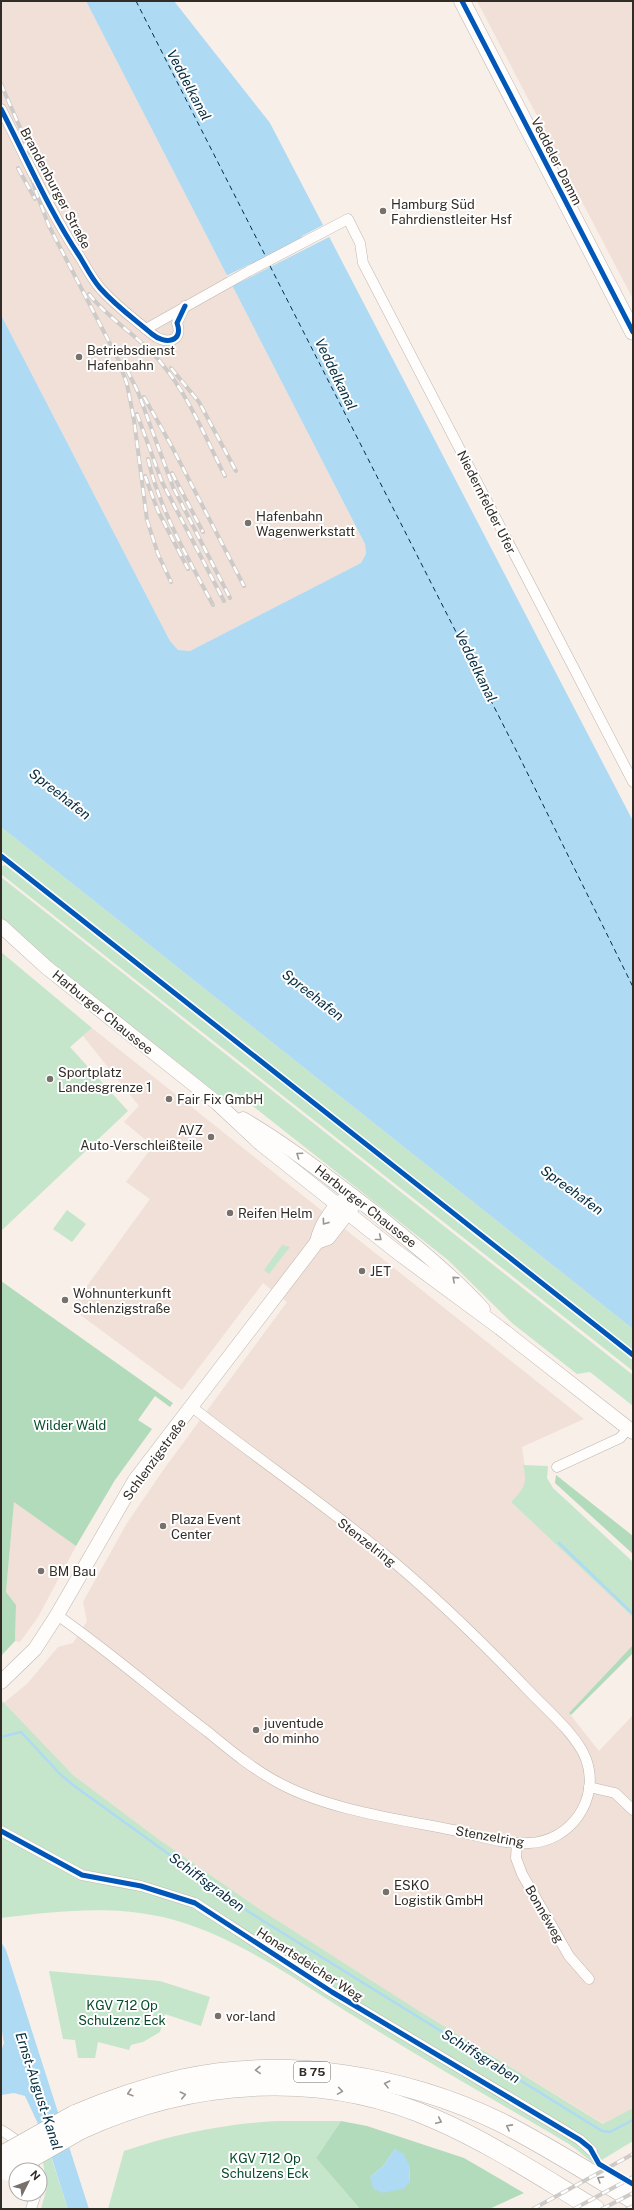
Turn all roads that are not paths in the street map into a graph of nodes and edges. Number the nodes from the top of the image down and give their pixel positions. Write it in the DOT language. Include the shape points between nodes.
graph roads {
  1 [pos="462,1"];
  2 [pos="1,109"];
  3 [pos="185,306"];
  4 [pos="166,317"];
  5 [pos="177,323"];
  6 [pos="146,329"];
  7 [pos="633,332"];
  8 [pos="633,782"];
  9 [pos="1,926"];
  10 [pos="1,936"];
  11 [pos="46,966"];
  12 [pos="217,1103"];
  13 [pos="352,1196"];
  14 [pos="344,1209"];
  15 [pos="500,1328"];
  16 [pos="192,1407"];
  17 [pos="631,1431"];
  18 [pos="557,1467"];
  19 [pos="58,1615"];
  20 [pos="1,1682"];
  21 [pos="589,1787"];
  22 [pos="633,1810"];
  23 [pos="1,1831"];
  24 [pos="517,1843"];
  25 [pos="589,1979"];
  26 [pos="77,2123"];
  27 [pos="1,2130"];
  28 [pos="592,2151"];
  29 [pos="33,2162"];
  30 [pos="3,2168"];
  31 [pos="633,2199"];
  32 [pos="595,2209"];
  1 -- 7 [label="main road, Veddeler Damm"];
  2 -- 6 [label="street, Brandenburger Straße" via="64,232 99,286 122,311"];
  3 -- 4 [label="street"];
  3 -- 5 [label="street, Brandenburger Straße"];
  3 -- 8 [label="street, Niedernfelder Ufer" via="348,219 360,243 364,263"];
  4 -- 5 [label="street"];
  4 -- 6 [label="street"];
  5 -- 6 [label="street, Brandenburger Straße" via="177,336 166,342 156,338"];
  9 -- 11 [label="main road, Harburger Chaussee"];
  10 -- 11 [label="main road, Harburger Chaussee"];
  11 -- 12 [label="main road, Harburger Chaussee"];
  13 -- 12 [label="main road, Harburger Chaussee, one-way" via="282,1143"];
  12 -- 14 [label="main road, Harburger Chaussee" via="262,1144"];
  13 -- 14 [label="main road, Schlenzigstraße" via="347,1197"];
  15 -- 13 [label="main road, Harburger Chaussee, one-way" via="444,1270"];
  14 -- 15 [label="main road, Harburger Chaussee, one-way" via="456,1297"];
  14 -- 16 [label="main road, Schlenzigstraße" via="319,1230 318,1242"];
  15 -- 17 [label="main road, Harburger Chaussee"];
  16 -- 19 [label="main road, Schlenzigstraße" via="135,1480"];
  16 -- 21 [label="street, Stenzelring" via="394,1563 489,1650 577,1744 587,1762"];
  17 -- 18 [label="street, Harburger Chaussee"];
  19 -- 20 [label="main road, Schlenzigstraße" via="35,1649"];
  19 -- 24 [label="street, Stenzelring" via="246,1762 282,1785 338,1806"];
  21 -- 22 [label="street" via="615,1793"];
  21 -- 24 [label="street, Stenzelring" via="581,1813 568,1828 547,1840"];
  23 -- 28 [label="street, Honartsdeicher Weg" via="82,1875 162,1891 204,1908 332,1992 580,2140"];
  24 -- 25 [label="street, Bonnéweg" via="516,1858 522,1874 569,1956"];
  26 -- 30 [label="highway, B 75, bridge"];
  31 -- 26 [label="highway, B 75, one-way" via="544,2145 460,2105 383,2083 330,2074 295,2070 257,2070 189,2078 132,2092"];
  26 -- 32 [label="highway, B 75, one-way" via="196,2092 283,2085 345,2091 403,2106 438,2120 499,2151"];
  27 -- 29 [label="street" via="23,2147"];
}
